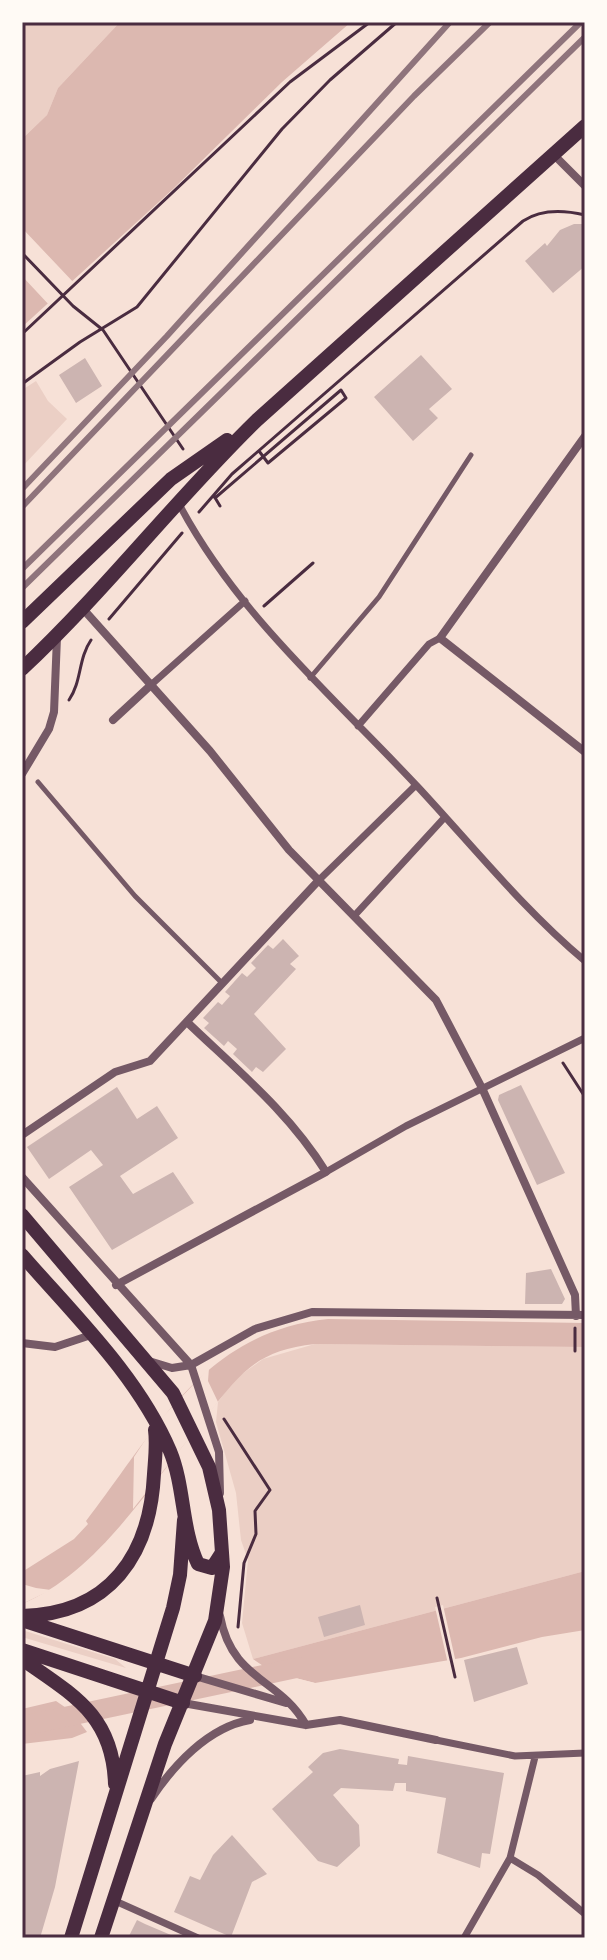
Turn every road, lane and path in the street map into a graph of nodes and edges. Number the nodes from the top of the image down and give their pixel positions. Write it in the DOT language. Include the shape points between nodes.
graph roads {
  1 [pos="370,22"];
  2 [pos="397,22"];
  3 [pos="585,126"];
  4 [pos="554,155"];
  5 [pos="584,182"];
  6 [pos="585,215"];
  7 [pos="22,253"];
  8 [pos="103,330"];
  9 [pos="22,334"];
  10 [pos="22,384"];
  11 [pos="257,420"];
  12 [pos="585,436"];
  13 [pos="259,451"];
  14 [pos="471,455"];
  15 [pos="189,459"];
  16 [pos="206,485"];
  17 [pos="215,498"];
  18 [pos="178,502"];
  19 [pos="220,506"];
  20 [pos="189,524"];
  21 [pos="313,563"];
  22 [pos="245,601"];
  23 [pos="84,610"];
  24 [pos="255,614"];
  25 [pos="22,622"];
  26 [pos="102,627"];
  27 [pos="57,636"];
  28 [pos="440,638"];
  29 [pos="22,669"];
  30 [pos="310,679"];
  31 [pos="152,684"];
  32 [pos="67,704"];
  33 [pos="113,720"];
  34 [pos="358,726"];
  35 [pos="585,752"];
  36 [pos="22,774"];
  37 [pos="38,782"];
  38 [pos="416,785"];
  39 [pos="445,817"];
  40 [pos="319,880"];
  41 [pos="355,915"];
  42 [pos="585,961"];
  43 [pos="222,983"];
  44 [pos="187,1022"];
  45 [pos="585,1038"];
  46 [pos="557,1053"];
  47 [pos="482,1088"];
  48 [pos="585,1097"];
  49 [pos="22,1135"];
  50 [pos="326,1172"];
  51 [pos="22,1177"];
  52 [pos="22,1215"];
  53 [pos="22,1255"];
  54 [pos="116,1285"];
  55 [pos="579,1318"];
  56 [pos="91,1335"];
  57 [pos="22,1343"];
  58 [pos="575,1351"];
  59 [pos="148,1361"];
  60 [pos="191,1365"];
  61 [pos="221,1414"];
  62 [pos="155,1425"];
  63 [pos="219,1510"];
  64 [pos="184,1520"];
  65 [pos="222,1549"];
  66 [pos="437,1598"];
  67 [pos="218,1605"];
  68 [pos="22,1618"];
  69 [pos="239,1635"];
  70 [pos="22,1650"];
  71 [pos="22,1659"];
  72 [pos="157,1663"];
  73 [pos="193,1673"];
  74 [pos="455,1677"];
  75 [pos="148,1686"];
  76 [pos="290,1704"];
  77 [pos="181,1708"];
  78 [pos="255,1719"];
  79 [pos="306,1725"];
  80 [pos="436,1740"];
  81 [pos="585,1753"];
  82 [pos="535,1757"];
  83 [pos="115,1796"];
  84 [pos="139,1817"];
  85 [pos="510,1858"];
  86 [pos="111,1899"];
  87 [pos="585,1914"];
  88 [pos="71,1938"];
  89 [pos="101,1938"];
  90 [pos="198,1938"];
  91 [pos="464,1938"];
  1 -- 9 [label="path" via="281,90"];
  2 -- 8 [label="path" via="282,129 137,307"];
  3 -- 4 [label="main road"];
  4 -- 5 [label="street"];
  4 -- 11 [label="main road"];
  6 -- 13 [label="path" via="553,212 523,221"];
  7 -- 8 [label="path"];
  8 -- 10 [label="path"];
  8 -- 15 [label="path"];
  11 -- 18 [label="main road"];
  11 -- 25 [label="main road" via="171,479"];
  12 -- 28 [label="street"];
  13 -- 17 [label="path" via="268,463 346,398 341,390"];
  13 -- 20 [label="path"];
  14 -- 30 [label="lane" via="379,597"];
  16 -- 17 [label="path"];
  17 -- 19 [label="path"];
  18 -- 20 [label="street"];
  18 -- 23 [label="main road"];
  20 -- 22 [label="street"];
  20 -- 26 [label="path"];
  21 -- 24 [label="path"];
  22 -- 24 [label="street"];
  22 -- 31 [label="street"];
  23 -- 26 [label="street"];
  23 -- 27 [label="main road"];
  24 -- 30 [label="street"];
  26 -- 31 [label="street"];
  26 -- 32 [label="path" via="85,650"];
  27 -- 29 [label="main road"];
  27 -- 36 [label="street" via="54,712"];
  28 -- 34 [label="street"];
  28 -- 35 [label="street"];
  30 -- 34 [label="street"];
  31 -- 33 [label="street"];
  31 -- 40 [label="street"];
  34 -- 38 [label="street"];
  37 -- 43 [label="lane" via="135,896"];
  38 -- 39 [label="street"];
  38 -- 40 [label="street"];
  39 -- 41 [label="street"];
  39 -- 42 [label="street"];
  40 -- 41 [label="street"];
  40 -- 43 [label="street"];
  41 -- 47 [label="street" via="436,1000"];
  43 -- 44 [label="street"];
  44 -- 49 [label="street" via="145,1064 115,1072"];
  44 -- 50 [label="street" via="280,1110"];
  45 -- 46 [label="street"];
  46 -- 47 [label="street"];
  46 -- 48 [label="path"];
  47 -- 50 [label="street"];
  47 -- 55 [label="street" via="575,1295"];
  50 -- 54 [label="street"];
  51 -- 54 [label="street"];
  52 -- 59 [label="main road"];
  53 -- 56 [label="main road"];
  54 -- 60 [label="street"];
  55 -- 58 [label="path"];
  55 -- 60 [label="street" via="312,1312 255,1329"];
  56 -- 57 [label="street" via="55,1347"];
  56 -- 62 [label="main road"];
  59 -- 60 [label="street" via="172,1368"];
  59 -- 63 [label="main road" via="176,1396 194,1431"];
  60 -- 63 [label="street" via="221,1463"];
  61 -- 69 [label="path" via="270,1490 255,1511 256,1534 244,1563"];
  62 -- 64 [label="main road" via="172,1457"];
  62 -- 68 [label="main road" via="146,1530 122,1575 55,1614"];
  63 -- 65 [label="main road"];
  64 -- 65 [label="main road" via="203,1567 215,1566"];
  64 -- 72 [label="main road" via="180,1575"];
  65 -- 67 [label="main road"];
  66 -- 74 [label="path"];
  67 -- 73 [label="main road"];
  67 -- 76 [label="street" via="224,1633 239,1661"];
  68 -- 72 [label="main road"];
  70 -- 75 [label="main road"];
  71 -- 83 [label="main road" via="93,1712 113,1761"];
  72 -- 73 [label="main road"];
  72 -- 75 [label="main road"];
  73 -- 76 [label="street"];
  73 -- 77 [label="main road"];
  75 -- 77 [label="main road"];
  75 -- 83 [label="main road"];
  76 -- 79 [label="street"];
  77 -- 78 [label="street"];
  77 -- 84 [label="main road"];
  78 -- 79 [label="street"];
  78 -- 84 [label="street" via="227,1726 205,1741 173,1771"];
  79 -- 80 [label="street" via="340,1720"];
  80 -- 82 [label="street"];
  81 -- 82 [label="street"];
  82 -- 85 [label="street"];
  83 -- 88 [label="main road"];
  84 -- 86 [label="main road"];
  85 -- 87 [label="street"];
  85 -- 91 [label="street"];
  86 -- 89 [label="main road"];
  86 -- 90 [label="street"];
}
